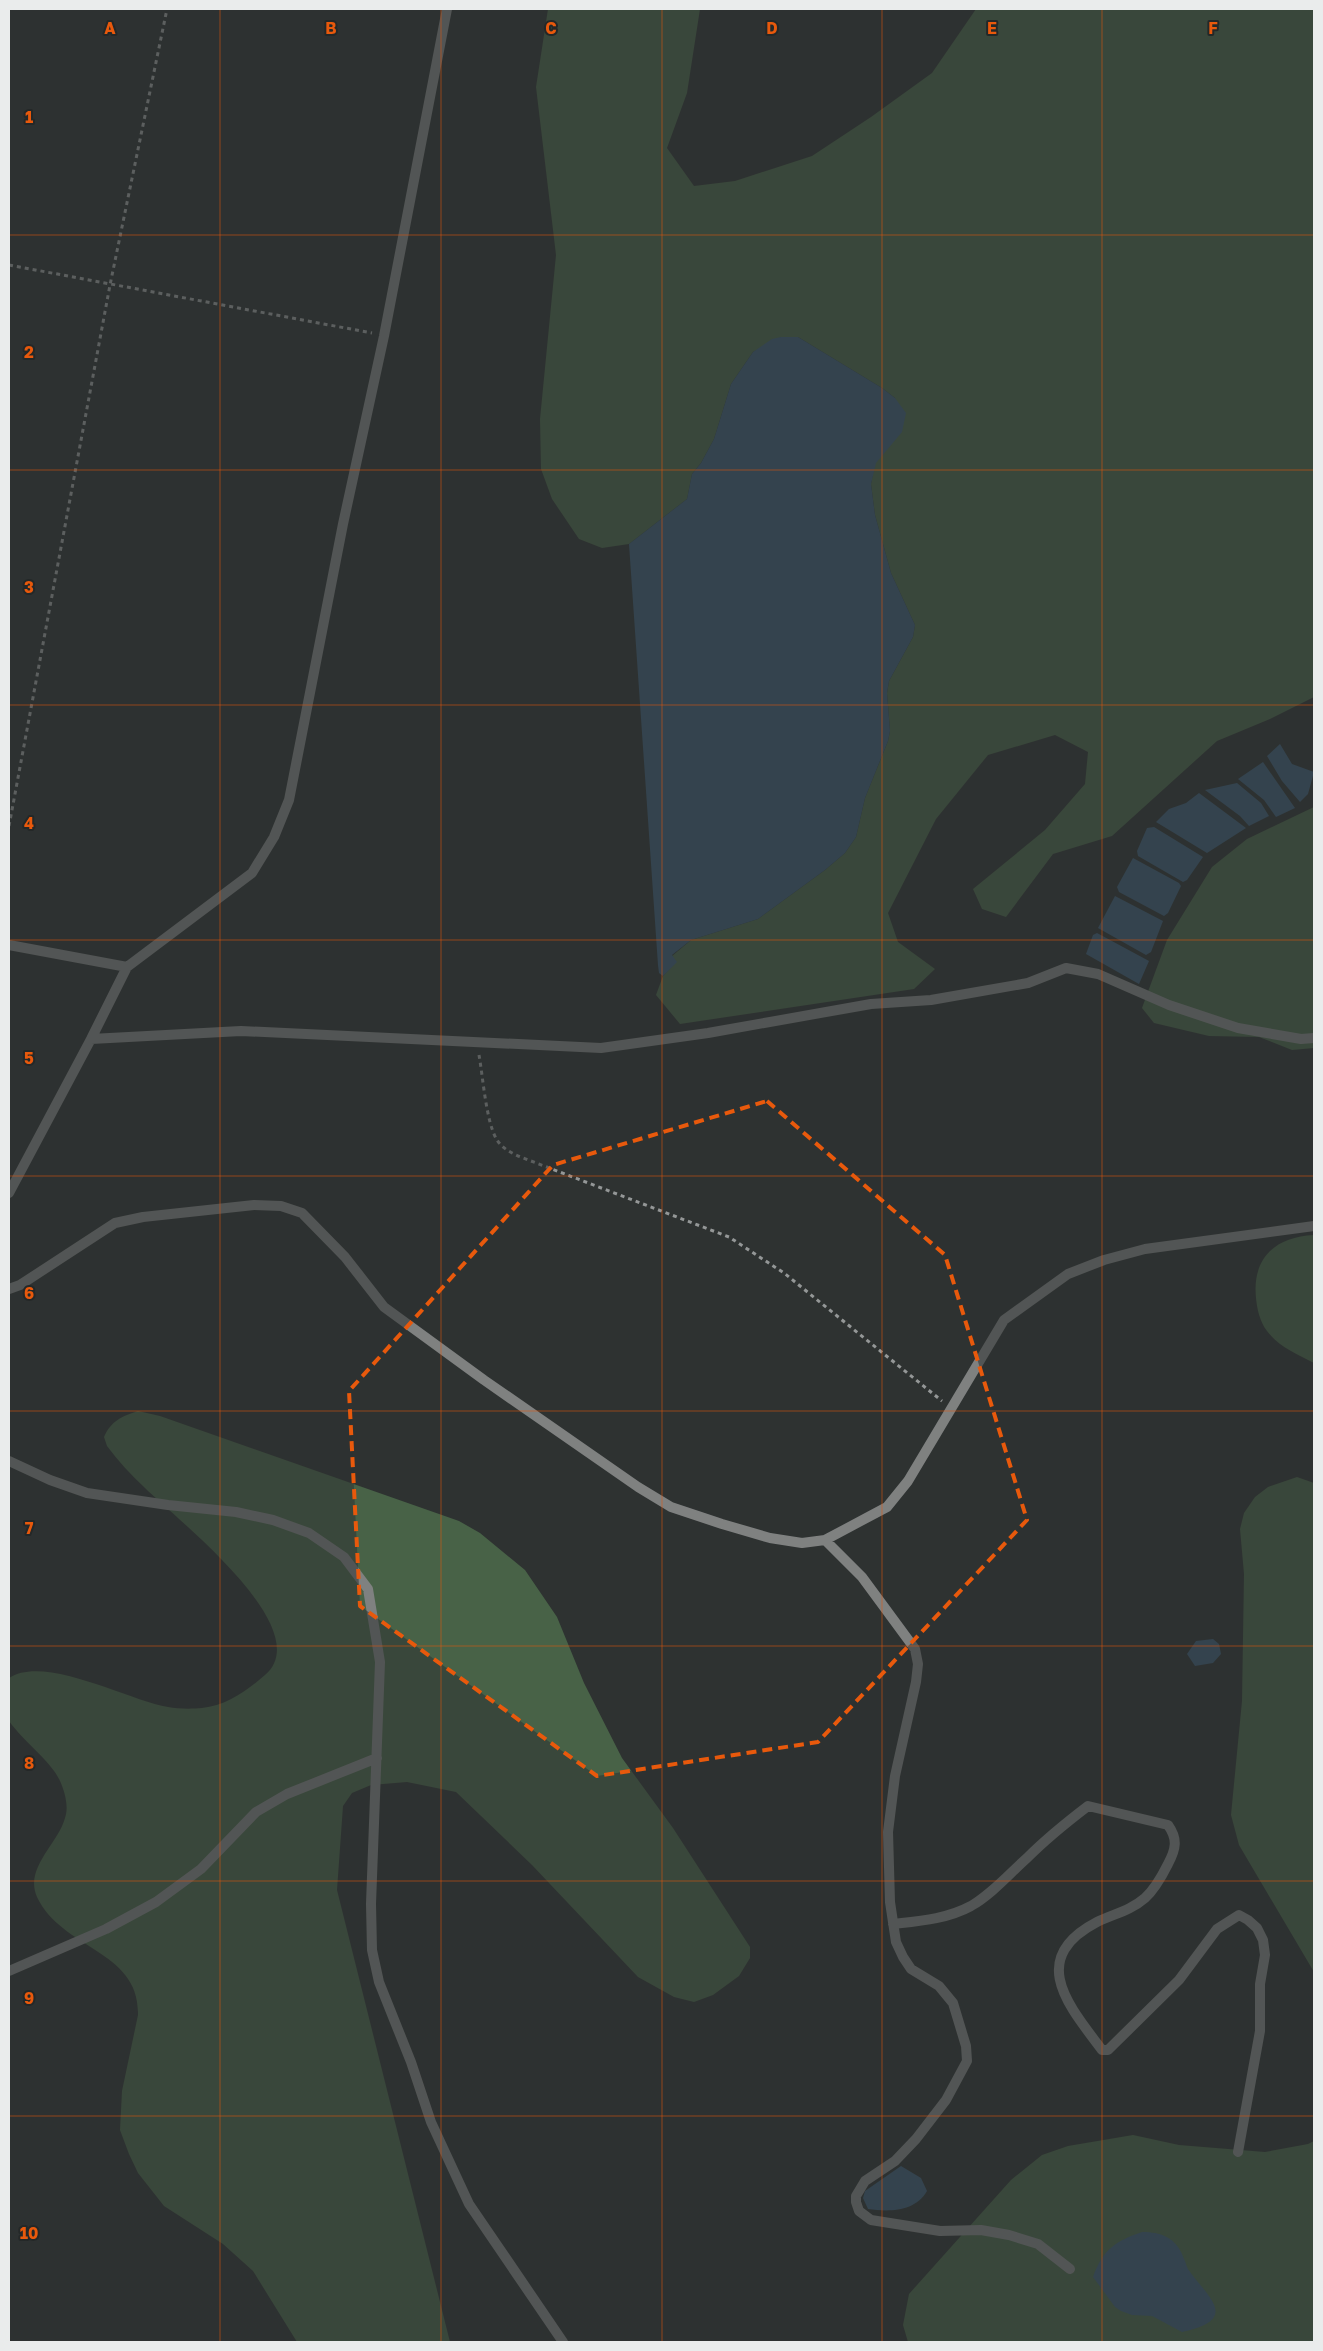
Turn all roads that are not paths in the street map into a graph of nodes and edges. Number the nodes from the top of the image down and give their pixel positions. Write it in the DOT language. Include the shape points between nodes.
graph roads {
  1 [pos="448,9"];
  2 [pos="9,945"];
  3 [pos="127,967"];
  4 [pos="1314,1038"];
  5 [pos="91,1039"];
  6 [pos="9,1193"];
  7 [pos="1314,1226"];
  8 [pos="9,1289"];
  9 [pos="9,1461"];
  10 [pos="825,1540"];
  11 [pos="378,1758"];
  12 [pos="893,1924"];
  13 [pos="9,1971"];
  14 [pos="1238,2152"];
  15 [pos="1070,2268"];
  16 [pos="563,2342"];
  1 -- 3 [label="street" via="289,800 274,837 252,873"];
  2 -- 3 [label="street"];
  3 -- 5 [label="street"];
  4 -- 5 [label="street" via="1301,1039 1238,1028 1169,1005 1098,974 1066,968 1028,983 932,1000 871,1004 601,1048 242,1031"];
  5 -- 6 [label="street"];
  7 -- 10 [label="street" via="1145,1248 1068,1274 1004,1320 908,1481 887,1507"];
  8 -- 10 [label="street" via="115,1223 254,1205 281,1206 302,1212 345,1257 384,1307 638,1487 671,1507 770,1538 802,1543"];
  9 -- 11 [label="street" via="87,1493 274,1520 308,1533 344,1557 368,1589 380,1662"];
  10 -- 12 [label="street" via="862,1577 915,1649 918,1664 895,1776 888,1832"];
  11 -- 13 [label="street" via="287,1794 256,1812 201,1869 156,1902 106,1929"];
  11 -- 16 [label="street" via="370,1904 372,1950 379,1982 431,2122 469,2204"];
  12 -- 14 [label="street" via="954,1914 973,1905 1088,1806 1168,1825 1175,1834 1176,1843 1173,1856 1158,1883 1146,1898 1130,1909 1077,1934 1061,1957 1058,1978 1070,2007 1102,2050 1108,2050 1179,1980 1217,1929 1239,1916 1248,1920 1263,1940 1265,1955 1260,1984 1260,2031"];
  12 -- 15 [label="street" via="896,1942 911,1969 939,1986 953,2002 967,2061 946,2100 909,2148 860,2188 856,2196 860,2211 879,2222 940,2231 981,2230 1009,2235 1038,2244"];
}
